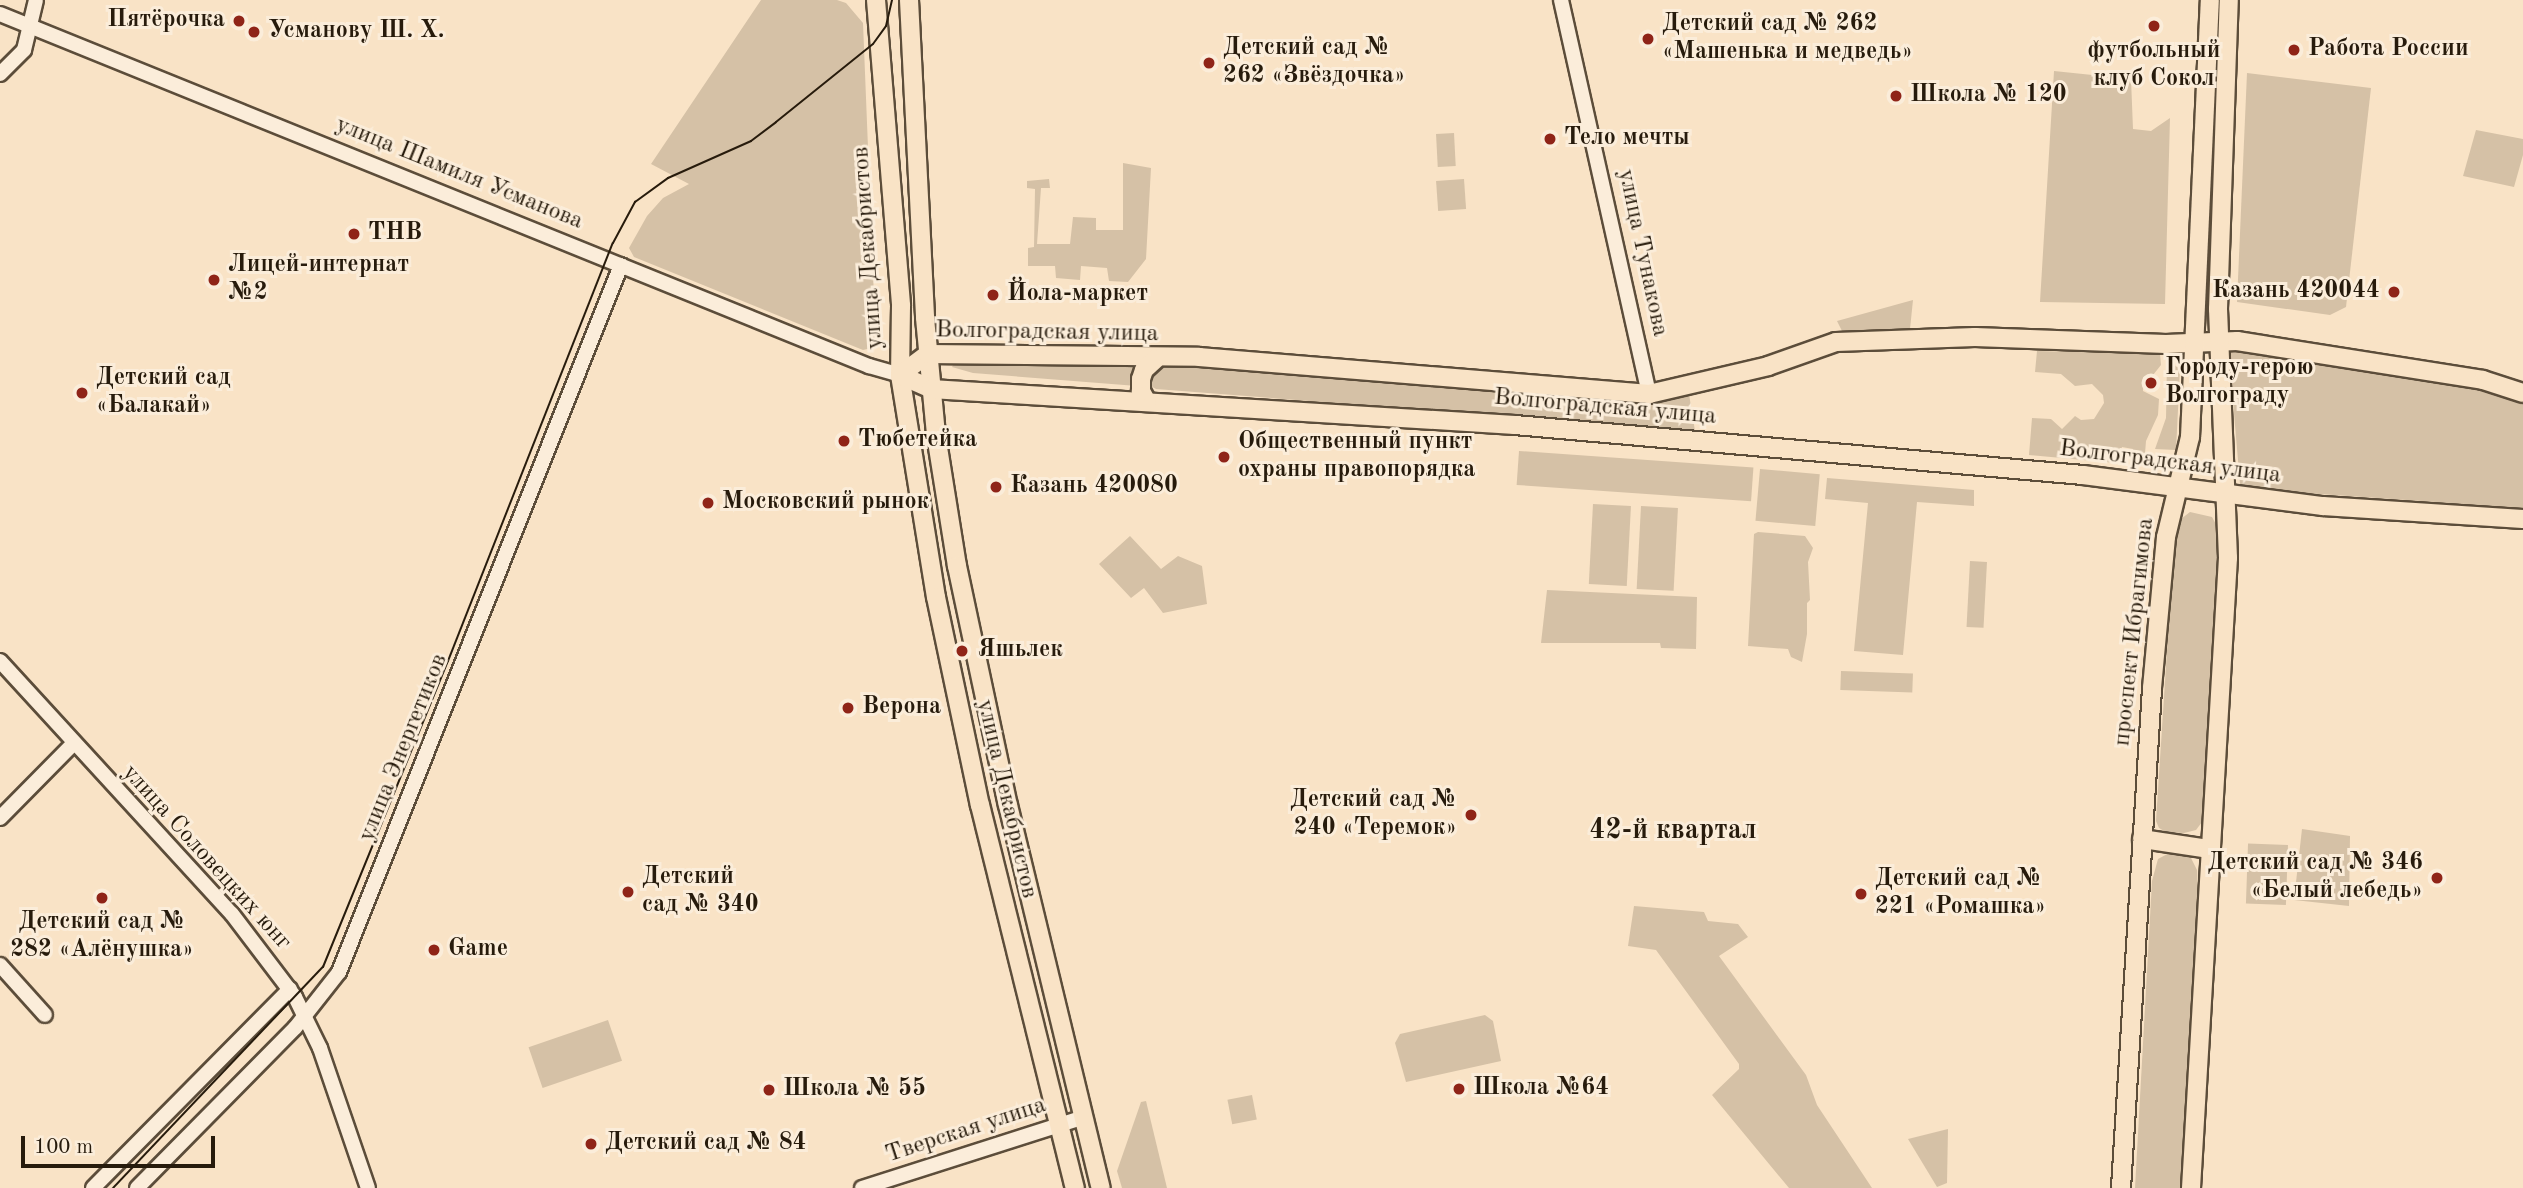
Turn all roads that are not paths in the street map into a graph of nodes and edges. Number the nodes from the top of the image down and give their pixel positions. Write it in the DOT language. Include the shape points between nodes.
graph roads {
  1 [pos="36,0"];
  2 [pos="876,0"];
  3 [pos="909,0"];
  4 [pos="1560,0"];
  5 [pos="2210,0"];
  6 [pos="2229,0"];
  7 [pos="0,14"];
  8 [pos="30,26"];
  9 [pos="0,74"];
  10 [pos="621,265"];
  11 [pos="2221,341"];
  12 [pos="2192,342"];
  13 [pos="928,354"];
  14 [pos="1156,359"];
  15 [pos="900,375"];
  16 [pos="931,389"];
  17 [pos="2523,393"];
  18 [pos="1649,394"];
  19 [pos="1147,402"];
  20 [pos="2178,488"];
  21 [pos="2226,495"];
  22 [pos="2523,519"];
  23 [pos="0,662"];
  24 [pos="74,743"];
  25 [pos="0,817"];
  26 [pos="2142,839"];
  27 [pos="2209,849"];
  28 [pos="0,965"];
  29 [pos="290,989"];
  30 [pos="45,1015"];
  31 [pos="306,1016"];
  32 [pos="1084,1117"];
  33 [pos="1059,1124"];
  34 [pos="93,1188"];
  35 [pos="137,1188"];
  36 [pos="368,1188"];
  37 [pos="862,1188"];
  38 [pos="1075,1188"];
  39 [pos="1101,1188"];
  40 [pos="2121,1188"];
  41 [pos="2191,1188"];
  1 -- 8 [label="street"];
  2 -- 15 [label="main road, улица Декабристов" via="901,306"];
  3 -- 13 [label="main road, улица Декабристов"];
  4 -- 18 [label="street, улица Тунакова"];
  5 -- 12 [label="main road, проспект Ибрагимова"];
  6 -- 11 [label="main road" via="2218,309"];
  7 -- 8 [label="street, улица Шамиля Усманова"];
  8 -- 9 [label="street" via="24,50"];
  8 -- 10 [label="street, улица Шамиля Усманова"];
  10 -- 15 [label="street, улица Шамиля Усманова"];
  10 -- 31 [label="street, улица Энергетиков" via="339,972"];
  11 -- 12 [label="main road, Волгоградская улица"];
  11 -- 17 [label="main road, Волгоградская улица" via="2483,380"];
  11 -- 21 [label="main road"];
  12 -- 18 [label="main road, Волгоградская улица" via="1987,337 1836,342 1768,366"];
  12 -- 20 [label="main road, проспект Ибрагимова" via="2190,437"];
  13 -- 14 [label="main road, Волгоградская улица"];
  13 -- 15 [label="main road, Волгоградская улица"];
  13 -- 16 [label="main road, улица Декабристов"];
  14 -- 18 [label="main road, Волгоградская улица" via="1228,359"];
  14 -- 19 [label="main road" via="1144,370 1142,379 1141,391"];
  15 -- 16 [label="main road, Волгоградская улица"];
  15 -- 33 [label="main road, улица Декабристов" via="936,597 980,805"];
  16 -- 19 [label="main road, Волгоградская улица"];
  16 -- 32 [label="main road, улица Декабристов" via="957,566 1008,805"];
  19 -- 20 [label="main road, Волгоградская улица" via="1515,425"];
  20 -- 21 [label="main road, Волгоградская улица"];
  20 -- 26 [label="main road, проспект Ибрагимова" via="2166,537"];
  21 -- 22 [label="main road, Волгоградская улица"];
  21 -- 27 [label="main road" via="2228,558"];
  23 -- 24 [label="street, улица Соловецких юнг"];
  24 -- 25 [label="street"];
  24 -- 29 [label="street, улица Соловецких юнг" via="232,914"];
  26 -- 27 [label="main road"];
  26 -- 40 [label="main road, проспект Ибрагимова"];
  27 -- 41 [label="main road"];
  28 -- 30 [label="street"];
  29 -- 31 [label="street, улица Соловецких юнг"];
  29 -- 34 [label="street"];
  31 -- 35 [label="street, улица Энергетиков"];
  31 -- 36 [label="street, улица Соловецких юнг"];
  32 -- 33 [label="street, Тверская улица"];
  32 -- 39 [label="main road, улица Декабристов"];
  33 -- 37 [label="street, Тверская улица"];
  33 -- 38 [label="main road, улица Декабристов"];
}
